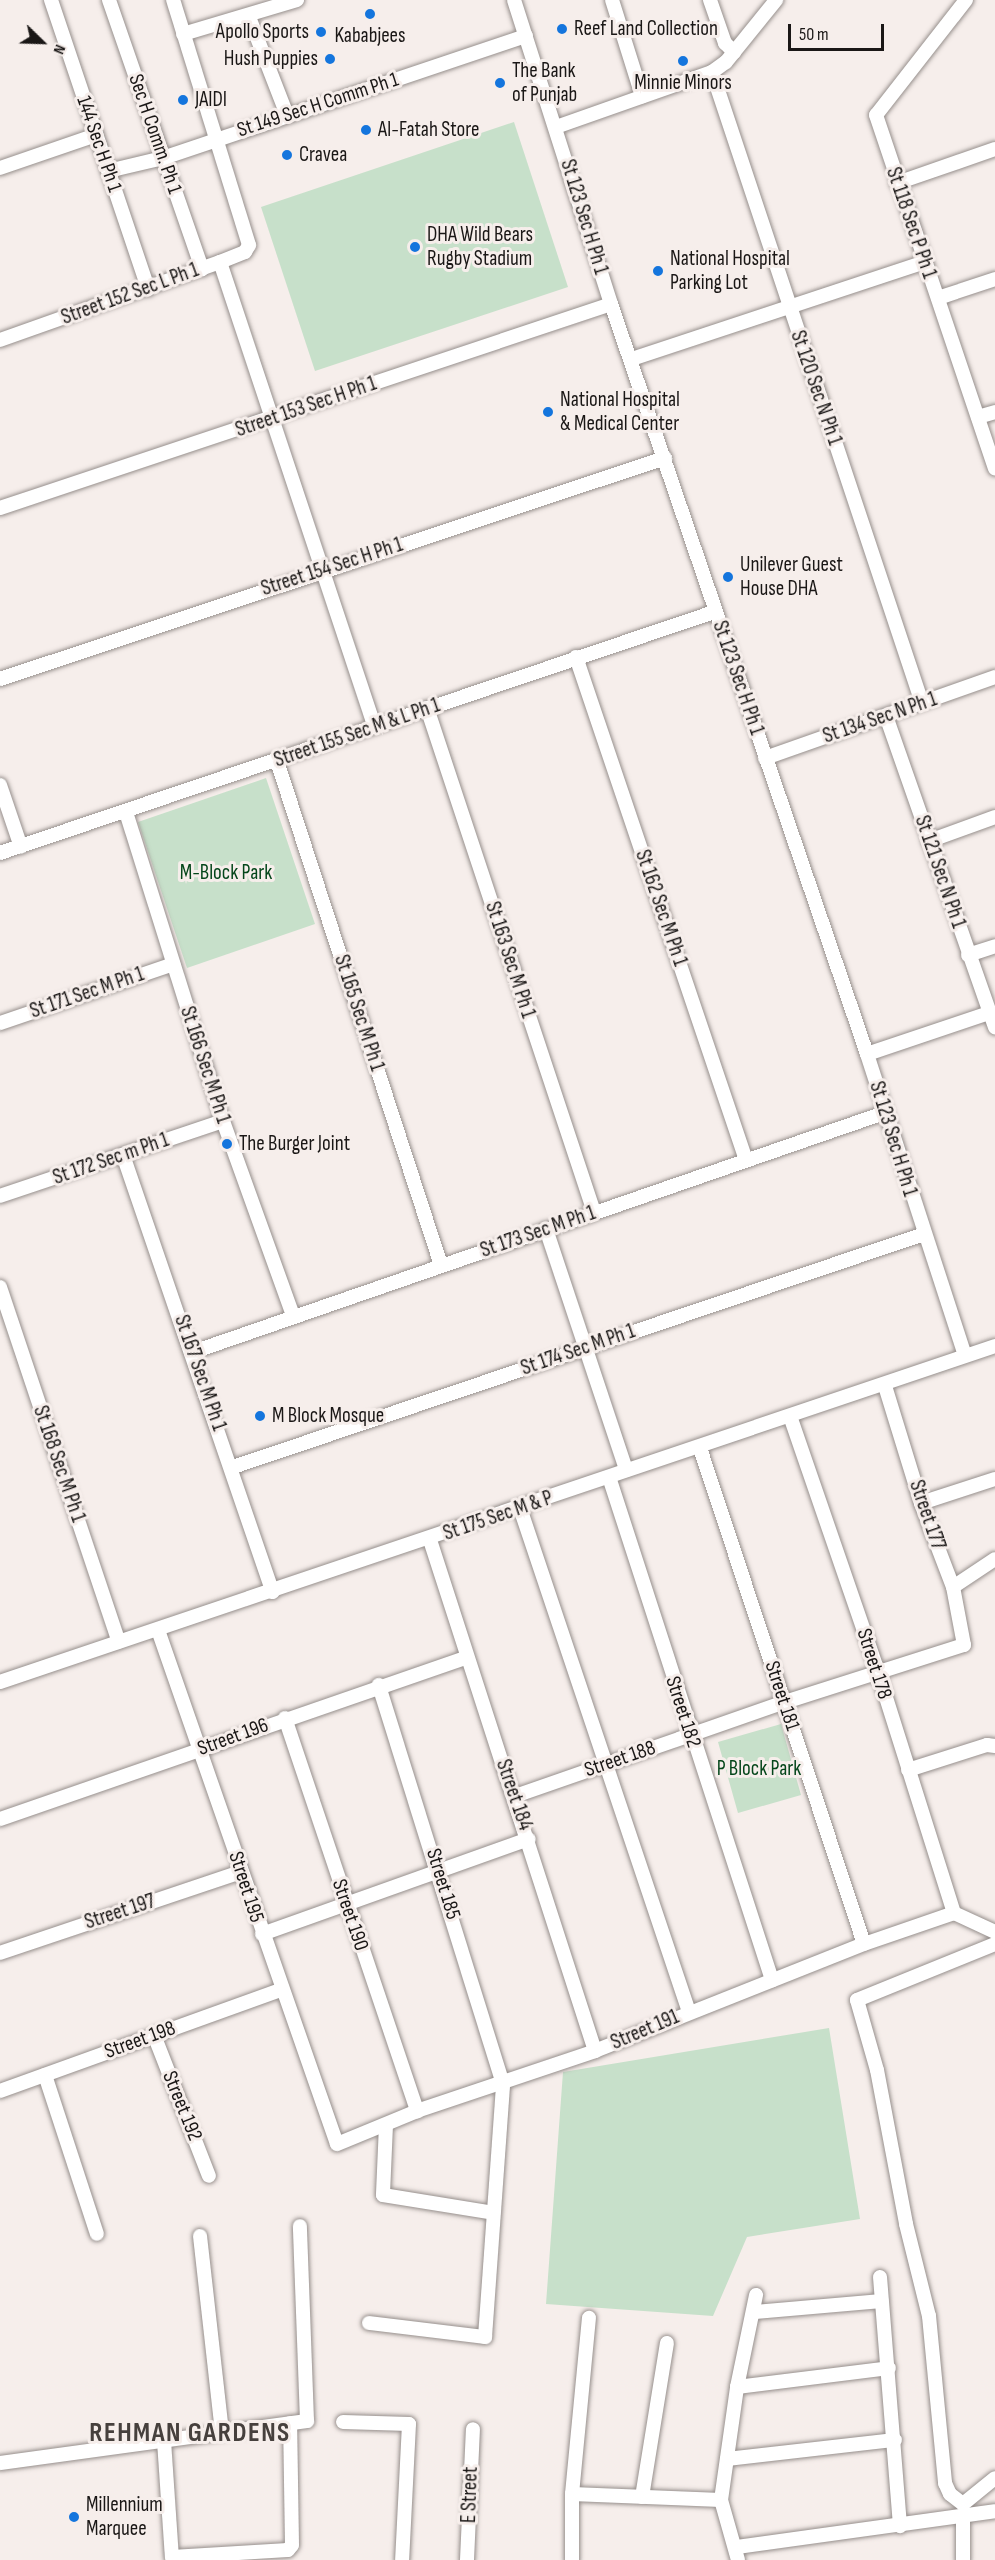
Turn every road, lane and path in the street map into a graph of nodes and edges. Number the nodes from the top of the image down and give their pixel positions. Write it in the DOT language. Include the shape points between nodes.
graph roads {
  1 [pos="51,0"];
  2 [pos="109,0"];
  3 [pos="173,0"];
  4 [pos="297,0"];
  5 [pos="514,0"];
  6 [pos="612,0"];
  7 [pos="710,0"];
  8 [pos="776,0"];
  9 [pos="966,0"];
  10 [pos="249,16"];
  11 [pos="183,34"];
  12 [pos="526,36"];
  13 [pos="734,52"];
  14 [pos="712,72"];
  15 [pos="642,96"];
  16 [pos="287,115"];
  17 [pos="556,127"];
  18 [pos="96,135"];
  19 [pos="217,138"];
  20 [pos="995,149"];
  21 [pos="163,158"];
  22 [pos="0,168"];
  23 [pos="108,171"];
  24 [pos="897,183"];
  25 [pos="220,262"];
  26 [pos="923,263"];
  27 [pos="202,269"];
  28 [pos="995,279"];
  29 [pos="148,289"];
  30 [pos="938,298"];
  31 [pos="611,304"];
  32 [pos="789,306"];
  33 [pos="0,340"];
  34 [pos="632,359"];
  35 [pos="995,412"];
  36 [pos="978,417"];
  37 [pos="271,419"];
  38 [pos="664,458"];
  39 [pos="995,469"];
  40 [pos="0,508"];
  41 [pos="320,570"];
  42 [pos="714,612"];
  43 [pos="576,657"];
  44 [pos="995,677"];
  45 [pos="0,679"];
  46 [pos="922,703"];
  47 [pos="427,708"];
  48 [pos="886,716"];
  49 [pos="374,725"];
  50 [pos="765,758"];
  51 [pos="277,760"];
  52 [pos="0,785"];
  53 [pos="126,812"];
  54 [pos="995,817"];
  55 [pos="929,841"];
  56 [pos="21,847"];
  57 [pos="0,854"];
  58 [pos="995,946"];
  59 [pos="968,955"];
  60 [pos="173,964"];
  61 [pos="990,1013"];
  62 [pos="0,1023"];
  63 [pos="995,1028"];
  64 [pos="867,1054"];
  65 [pos="884,1113"];
  66 [pos="223,1121"];
  67 [pos="123,1155"];
  68 [pos="746,1160"];
  69 [pos="0,1196"];
  70 [pos="594,1212"];
  71 [pos="546,1229"];
  72 [pos="924,1234"];
  73 [pos="441,1265"];
  74 [pos="0,1287"];
  75 [pos="292,1315"];
  76 [pos="995,1346"];
  77 [pos="585,1348"];
  78 [pos="193,1352"];
  79 [pos="965,1355"];
  80 [pos="885,1386"];
  81 [pos="790,1416"];
  82 [pos="700,1448"];
  83 [pos="233,1467"];
  84 [pos="626,1470"];
  85 [pos="609,1477"];
  86 [pos="995,1479"];
  87 [pos="921,1503"];
  88 [pos="520,1508"];
  89 [pos="430,1540"];
  90 [pos="995,1559"];
  91 [pos="953,1587"];
  92 [pos="273,1592"];
  93 [pos="158,1629"];
  94 [pos="119,1642"];
  95 [pos="964,1645"];
  96 [pos="467,1658"];
  97 [pos="878,1672"];
  98 [pos="0,1682"];
  99 [pos="379,1685"];
  100 [pos="784,1702"];
  101 [pos="285,1718"];
  102 [pos="690,1735"];
  103 [pos="995,1746"];
  104 [pos="201,1748"];
  105 [pos="604,1764"];
  106 [pos="908,1770"];
  107 [pos="515,1796"];
  108 [pos="0,1818"];
  109 [pos="529,1839"];
  110 [pos="241,1872"];
  111 [pos="440,1873"];
  112 [pos="347,1905"];
  113 [pos="954,1913"];
  114 [pos="995,1932"];
  115 [pos="262,1934"];
  116 [pos="864,1944"];
  117 [pos="995,1944"];
  118 [pos="0,1953"];
  119 [pos="772,1980"];
  120 [pos="280,1990"];
  121 [pos="689,2012"];
  122 [pos="154,2035"];
  123 [pos="595,2051"];
  124 [pos="45,2075"];
  125 [pos="503,2084"];
  126 [pos="0,2091"];
  127 [pos="417,2111"];
  128 [pos="386,2125"];
  129 [pos="337,2144"];
  130 [pos="209,2176"];
  131 [pos="494,2213"];
  132 [pos="300,2226"];
  133 [pos="98,2234"];
  134 [pos="200,2236"];
  135 [pos="880,2277"];
  136 [pos="756,2295"];
  137 [pos="882,2301"];
  138 [pos="755,2312"];
  139 [pos="589,2318"];
  140 [pos="369,2323"];
  141 [pos="668,2343"];
  142 [pos="890,2368"];
  143 [pos="737,2387"];
  144 [pos="343,2422"];
  145 [pos="290,2423"];
  146 [pos="472,2429"];
  147 [pos="222,2433"];
  148 [pos="895,2440"];
  149 [pos="164,2441"];
  150 [pos="727,2459"];
  151 [pos="0,2463"];
  152 [pos="995,2478"];
  153 [pos="572,2494"];
  154 [pos="642,2497"];
  155 [pos="721,2500"];
  156 [pos="995,2511"];
  157 [pos="963,2518"];
  158 [pos="900,2526"];
  159 [pos="737,2554"];
  160 [pos="402,2560"];
  161 [pos="467,2560"];
  162 [pos="572,2560"];
  163 [pos="963,2560"];
  1 -- 18 [label="street, 144 Sec H Ph 1"];
  2 -- 21 [label="street, Sec H Comm. Ph 1"];
  3 -- 11 [label="street"];
  4 -- 10 [label="street"];
  5 -- 12 [label="street, St 123 Sec H Ph 1"];
  6 -- 15 [label="street"];
  7 -- 13 [label="street" via="725,43"];
  8 -- 13 [label="street"];
  9 -- 24 [label="street, St 118 Sec P Ph 1" via="876,115"];
  10 -- 11 [label="street"];
  10 -- 16 [label="street"];
  11 -- 19 [label="street"];
  12 -- 16 [label="street, St 149 Sec H Comm Ph 1"];
  12 -- 17 [label="street, St 123 Sec H Ph 1"];
  13 -- 14 [label="street"];
  14 -- 15 [label="street"];
  14 -- 32 [label="street, St 120 Sec N Ph 1"];
  15 -- 17 [label="street"];
  16 -- 19 [label="street, St 149 Sec H Comm Ph 1"];
  17 -- 31 [label="street, St 123 Sec H Ph 1"];
  18 -- 22 [label="street"];
  18 -- 23 [label="street, 144 Sec H Ph 1"];
  19 -- 21 [label="street, St 149 Sec H Comm Ph 1"];
  19 -- 25 [label="street, Street 152 Sec L Ph 1" via="249,237 245,252"];
  20 -- 24 [label="street"];
  21 -- 23 [label="street, St 149 Sec H Comm Ph 1"];
  21 -- 27 [label="street, Sec H Comm. Ph 1"];
  23 -- 29 [label="street, 144 Sec H Ph 1"];
  24 -- 26 [label="street, St 118 Sec P Ph 1"];
  25 -- 27 [label="street, Street 152 Sec L Ph 1"];
  25 -- 37 [label="street"];
  26 -- 30 [label="street, St 118 Sec P Ph 1"];
  26 -- 32 [label="street"];
  27 -- 29 [label="street, Street 152 Sec L Ph 1"];
  28 -- 30 [label="street"];
  29 -- 33 [label="street, Street 152 Sec L Ph 1"];
  30 -- 36 [label="street, St 118 Sec P Ph 1"];
  31 -- 34 [label="street, St 123 Sec H Ph 1"];
  31 -- 37 [label="street, Street 153 Sec H Ph 1"];
  32 -- 34 [label="street"];
  32 -- 46 [label="street, St 120 Sec N Ph 1"];
  34 -- 38 [label="street, St 123 Sec H Ph 1"];
  35 -- 36 [label="street"];
  36 -- 39 [label="street, St 118 Sec P Ph 1"];
  37 -- 40 [label="street, Street 153 Sec H Ph 1"];
  37 -- 41 [label="street"];
  38 -- 41 [label="street, Street 154 Sec H Ph 1"];
  38 -- 42 [label="street, St 123 Sec H Ph 1"];
  41 -- 45 [label="street, Street 154 Sec H Ph 1"];
  41 -- 49 [label="street"];
  42 -- 43 [label="street, Street 155 Sec M & L Ph 1"];
  42 -- 50 [label="street, St 123 Sec H Ph 1"];
  43 -- 47 [label="street, Street 155 Sec M & L Ph 1"];
  43 -- 68 [label="street, St 162 Sec M Ph 1"];
  44 -- 46 [label="street, St 134 Sec N Ph 1"];
  46 -- 48 [label="street, St 134 Sec N Ph 1"];
  47 -- 49 [label="street, Street 155 Sec M & L Ph 1"];
  47 -- 70 [label="street, St 163 Sec M Ph 1"];
  48 -- 50 [label="street, St 134 Sec N Ph 1"];
  48 -- 55 [label="street, St 121 Sec N Ph 1"];
  49 -- 51 [label="street, Street 155 Sec M & L Ph 1"];
  50 -- 64 [label="street, St 123 Sec H Ph 1"];
  51 -- 53 [label="street, Street 155 Sec M & L Ph 1"];
  51 -- 73 [label="street, St 165 Sec M Ph 1"];
  52 -- 56 [label="street"];
  53 -- 56 [label="street, Street 155 Sec M & L Ph 1"];
  53 -- 60 [label="street, St 166 Sec M Ph 1"];
  54 -- 55 [label="street"];
  55 -- 59 [label="street, St 121 Sec N Ph 1"];
  56 -- 57 [label="street, Street 155 Sec M & L Ph 1"];
  58 -- 59 [label="street"];
  59 -- 61 [label="street, St 121 Sec N Ph 1"];
  60 -- 62 [label="street, St 171 Sec M Ph 1"];
  60 -- 66 [label="street, St 166 Sec M Ph 1"];
  61 -- 63 [label="street, St 121 Sec N Ph 1"];
  61 -- 64 [label="street"];
  64 -- 65 [label="street, St 123 Sec H Ph 1"];
  65 -- 68 [label="street, St 173 Sec M Ph 1"];
  65 -- 72 [label="street, St 123 Sec H Ph 1"];
  66 -- 67 [label="street, St 172 Sec m Ph 1"];
  66 -- 75 [label="street, St 166 Sec M Ph 1"];
  67 -- 69 [label="street, St 172 Sec m Ph 1"];
  67 -- 78 [label="street, St 167 Sec M Ph 1"];
  68 -- 70 [label="street, St 173 Sec M Ph 1"];
  70 -- 71 [label="street, St 173 Sec M Ph 1"];
  71 -- 73 [label="street, St 173 Sec M Ph 1"];
  71 -- 77 [label="street"];
  72 -- 77 [label="street, St 174 Sec M Ph 1"];
  72 -- 79 [label="street, St 123 Sec H Ph 1"];
  73 -- 75 [label="street, St 173 Sec M Ph 1"];
  74 -- 94 [label="street, St 168 Sec M Ph 1"];
  75 -- 78 [label="street, St 173 Sec M Ph 1"];
  76 -- 79 [label="street, St 175 Sec M & P"];
  77 -- 83 [label="street, St 174 Sec M Ph 1"];
  77 -- 84 [label="street"];
  78 -- 83 [label="street, St 167 Sec M Ph 1"];
  79 -- 80 [label="street, St 175 Sec M & P"];
  80 -- 81 [label="street, St 175 Sec M & P"];
  80 -- 87 [label="street, Street 177"];
  81 -- 82 [label="street, St 175 Sec M & P"];
  81 -- 97 [label="street, Street 178"];
  82 -- 84 [label="street, St 175 Sec M & P"];
  82 -- 100 [label="street, Street 181"];
  83 -- 92 [label="street, St 167 Sec M Ph 1"];
  84 -- 85 [label="street, St 175 Sec M & P"];
  85 -- 88 [label="street, St 175 Sec M & P"];
  85 -- 102 [label="street, Street 182"];
  86 -- 87 [label="street"];
  87 -- 91 [label="street, Street 177"];
  88 -- 89 [label="street, St 175 Sec M & P"];
  88 -- 105 [label="street"];
  89 -- 92 [label="street, St 175 Sec M & P"];
  89 -- 96 [label="street, Street 184"];
  90 -- 91 [label="street"];
  91 -- 95 [label="street, Street 177"];
  92 -- 93 [label="street, St 175 Sec M & P"];
  93 -- 94 [label="street, St 175 Sec M & P"];
  93 -- 104 [label="street, Street 195"];
  94 -- 98 [label="street, St 175 Sec M & P"];
  95 -- 97 [label="street, Street 188"];
  96 -- 99 [label="street, Street 196"];
  96 -- 107 [label="street, Street 184"];
  97 -- 100 [label="street, Street 188"];
  97 -- 106 [label="street, Street 178"];
  99 -- 101 [label="street, Street 196"];
  99 -- 111 [label="street, Street 185"];
  100 -- 102 [label="street, Street 188"];
  100 -- 116 [label="street, Street 181"];
  101 -- 104 [label="street, Street 196"];
  101 -- 112 [label="street, Street 190"];
  102 -- 105 [label="street, Street 188"];
  102 -- 119 [label="street, Street 182"];
  103 -- 106 [label="street" via="987,1745"];
  104 -- 108 [label="street, Street 196"];
  104 -- 110 [label="street, Street 195"];
  105 -- 107 [label="street, Street 188"];
  105 -- 121 [label="street"];
  106 -- 113 [label="street, Street 178"];
  107 -- 109 [label="street, Street 184"];
  109 -- 111 [label="street"];
  109 -- 123 [label="street, Street 184"];
  110 -- 115 [label="street, Street 195"];
  110 -- 118 [label="street, Street 197"];
  111 -- 112 [label="street"];
  111 -- 125 [label="street, Street 185"];
  112 -- 115 [label="street"];
  112 -- 127 [label="street, Street 190"];
  113 -- 114 [label="street"];
  113 -- 116 [label="street, Street 191"];
  115 -- 120 [label="street, Street 195"];
  116 -- 119 [label="street, Street 191"];
  117 -- 152 [label="street" via="857,2000 877,2070 906,2224 929,2316 945,2483 950,2494 963,2504"];
  119 -- 121 [label="street, Street 191"];
  120 -- 122 [label="street, Street 198"];
  120 -- 129 [label="street, Street 195"];
  121 -- 123 [label="street, Street 191"];
  122 -- 124 [label="street, Street 198"];
  122 -- 130 [label="street, Street 192"];
  123 -- 125 [label="street, Street 191"];
  124 -- 126 [label="street, Street 198"];
  124 -- 133 [label="street"];
  125 -- 127 [label="street, Street 191"];
  125 -- 131 [label="street"];
  127 -- 128 [label="street, Street 191"];
  128 -- 129 [label="street, Street 191"];
  128 -- 131 [label="street" via="383,2195"];
  131 -- 140 [label="street" via="485,2337"];
  132 -- 145 [label="street" via="307,2421"];
  134 -- 147 [label="street"];
  135 -- 137 [label="street"];
  136 -- 138 [label="street"];
  137 -- 138 [label="street"];
  137 -- 142 [label="street"];
  138 -- 143 [label="street"];
  139 -- 153 [label="street"];
  141 -- 154 [label="street"];
  142 -- 143 [label="street"];
  142 -- 148 [label="street"];
  143 -- 150 [label="street"];
  144 -- 160 [label="street" via="409,2424"];
  145 -- 147 [label="street"];
  145 -- 149 [label="street" via="292,2545 288,2550 172,2557"];
  146 -- 161 [label="street, E Street"];
  147 -- 149 [label="street"];
  148 -- 150 [label="street"];
  148 -- 158 [label="street"];
  149 -- 151 [label="street"];
  150 -- 155 [label="street"];
  153 -- 154 [label="street"];
  153 -- 162 [label="street"];
  154 -- 155 [label="street"];
  155 -- 159 [label="street"];
  156 -- 157 [label="street"];
  157 -- 158 [label="street"];
  157 -- 163 [label="street"];
  158 -- 159 [label="street"];
}
